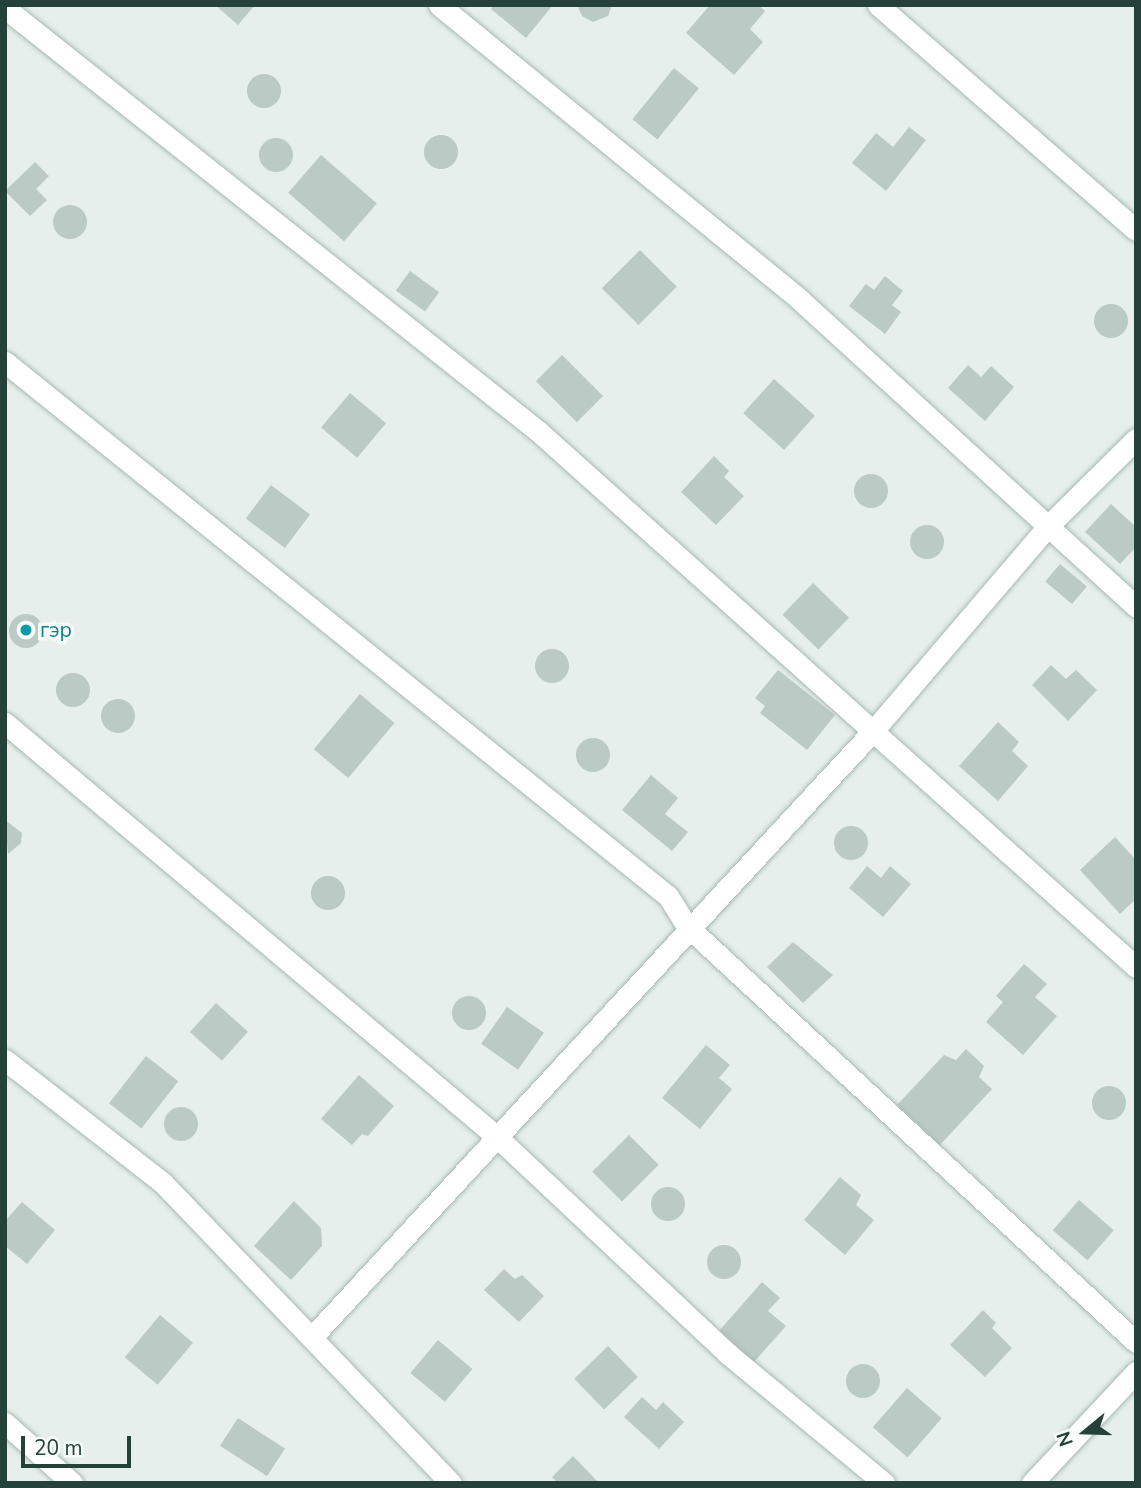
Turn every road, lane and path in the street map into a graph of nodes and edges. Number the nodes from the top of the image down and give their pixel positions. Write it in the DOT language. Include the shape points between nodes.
graph roads {
  1 [pos="439,5"];
  2 [pos="878,5"];
  3 [pos="5,8"];
  4 [pos="1136,230"];
  5 [pos="5,362"];
  6 [pos="1136,439"];
  7 [pos="1047,527"];
  8 [pos="1136,607"];
  9 [pos="5,723"];
  10 [pos="873,731"];
  11 [pos="687,926"];
  12 [pos="1136,967"];
  13 [pos="5,1060"];
  14 [pos="496,1136"];
  15 [pos="312,1336"];
  16 [pos="1136,1342"];
  17 [pos="1136,1372"];
  18 [pos="5,1423"];
  19 [pos="72,1483"];
  20 [pos="451,1483"];
  21 [pos="884,1483"];
  22 [pos="1032,1483"];
  1 -- 7 [label="street" via="798,298"];
  2 -- 4 [label="street"];
  3 -- 10 [label="street" via="538,431"];
  5 -- 11 [label="street" via="668,896"];
  6 -- 7 [label="street"];
  7 -- 8 [label="street"];
  7 -- 10 [label="street"];
  9 -- 14 [label="street"];
  10 -- 11 [label="street"];
  10 -- 12 [label="street"];
  11 -- 14 [label="street"];
  11 -- 16 [label="street"];
  13 -- 15 [label="street" via="163,1183"];
  14 -- 15 [label="street"];
  14 -- 21 [label="street" via="727,1353"];
  15 -- 20 [label="street"];
  17 -- 22 [label="street"];
  18 -- 19 [label="street"];
}
